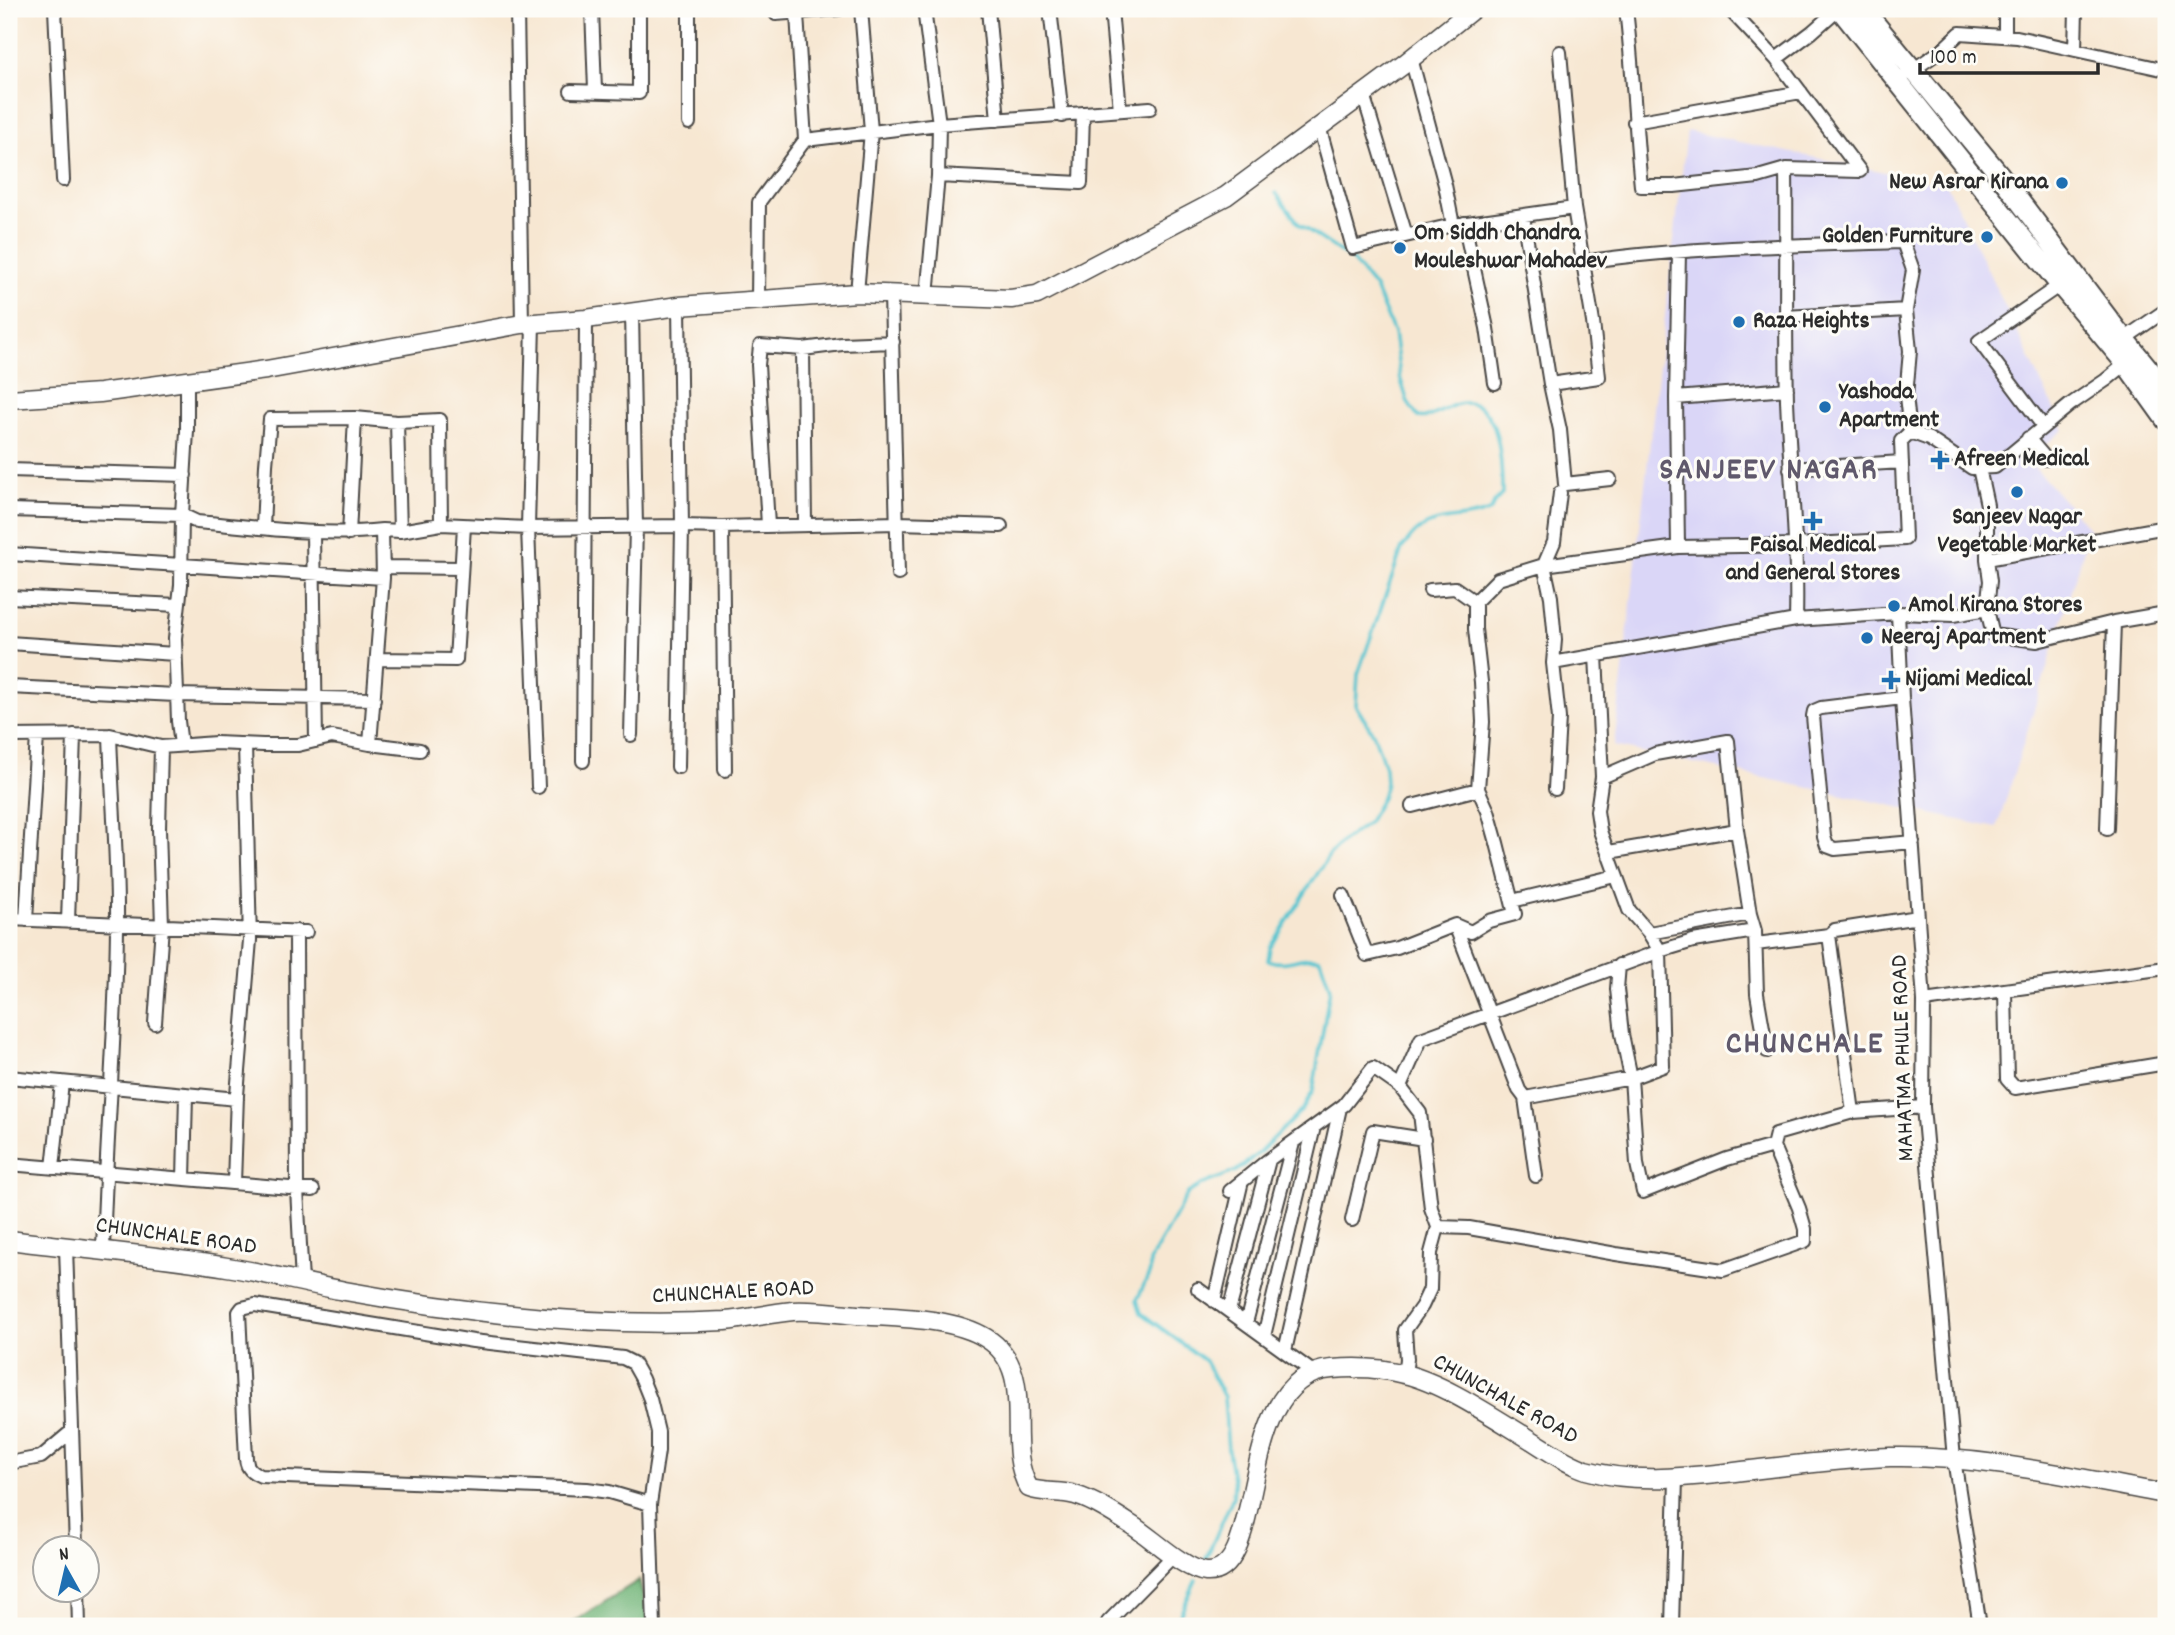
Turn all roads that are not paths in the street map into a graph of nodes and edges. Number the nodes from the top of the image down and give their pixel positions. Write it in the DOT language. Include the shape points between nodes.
graph roads {
  1 [pos="55,9"];
  2 [pos="517,9"];
  3 [pos="592,9"];
  4 [pos="639,9"];
  5 [pos="689,9"];
  6 [pos="775,9"];
  7 [pos="839,9"];
  8 [pos="861,9"];
  9 [pos="924,9"];
  10 [pos="988,9"];
  11 [pos="1050,9"];
  12 [pos="1111,9"];
  13 [pos="1473,9"];
  14 [pos="1626,9"];
  15 [pos="1730,9"];
  16 [pos="1839,9"];
  17 [pos="1863,9"];
  18 [pos="2005,9"];
  19 [pos="2076,9"];
  20 [pos="797,14"];
  21 [pos="2004,36"];
  22 [pos="2075,50"];
  23 [pos="1560,52"];
  24 [pos="1411,58"];
  25 [pos="1776,59"];
  26 [pos="2166,70"];
  27 [pos="1906,75"];
  28 [pos="595,90"];
  29 [pos="571,91"];
  30 [pos="1801,92"];
  31 [pos="1363,94"];
  32 [pos="1150,108"];
  33 [pos="1120,110"];
  34 [pos="1083,113"];
  35 [pos="1062,116"];
  36 [pos="998,120"];
  37 [pos="1634,122"];
  38 [pos="689,123"];
  39 [pos="939,124"];
  40 [pos="1320,127"];
  41 [pos="871,131"];
  42 [pos="805,139"];
  43 [pos="1786,169"];
  44 [pos="938,176"];
  45 [pos="63,180"];
  46 [pos="1574,208"];
  47 [pos="1523,216"];
  48 [pos="1459,224"];
  49 [pos="1406,236"];
  50 [pos="1787,245"];
  51 [pos="1679,253"];
  52 [pos="1583,262"];
  53 [pos="2060,285"];
  54 [pos="856,293"];
  55 [pos="891,295"];
  56 [pos="927,296"];
  57 [pos="758,300"];
  58 [pos="679,306"];
  59 [pos="1906,310"];
  60 [pos="2166,310"];
  61 [pos="632,312"];
  62 [pos="1784,317"];
  63 [pos="586,318"];
  64 [pos="527,323"];
  65 [pos="2124,339"];
  66 [pos="892,342"];
  67 [pos="803,349"];
  68 [pos="2132,360"];
  69 [pos="187,381"];
  70 [pos="1495,383"];
  71 [pos="1550,384"];
  72 [pos="1787,389"];
  73 [pos="2166,390"];
  74 [pos="9,398"];
  75 [pos="1676,398"];
  76 [pos="355,418"];
  77 [pos="2166,420"];
  78 [pos="397,422"];
  79 [pos="2043,426"];
  80 [pos="1910,432"];
  81 [pos="2028,438"];
  82 [pos="2046,459"];
  83 [pos="1902,462"];
  84 [pos="1979,468"];
  85 [pos="1790,469"];
  86 [pos="9,470"];
  87 [pos="185,475"];
  88 [pos="1610,479"];
  89 [pos="1560,493"];
  90 [pos="9,510"];
  91 [pos="182,515"];
  92 [pos="898,523"];
  93 [pos="441,524"];
  94 [pos="805,524"];
  95 [pos="768,525"];
  96 [pos="464,526"];
  97 [pos="682,526"];
  98 [pos="1001,526"];
  99 [pos="263,527"];
  100 [pos="636,527"];
  101 [pos="722,527"];
  102 [pos="2166,527"];
  103 [pos="528,528"];
  104 [pos="586,528"];
  105 [pos="382,530"];
  106 [pos="400,531"];
  107 [pos="313,533"];
  108 [pos="349,534"];
  109 [pos="1796,545"];
  110 [pos="1678,547"];
  111 [pos="9,554"];
  112 [pos="1987,559"];
  113 [pos="181,565"];
  114 [pos="1544,565"];
  115 [pos="461,568"];
  116 [pos="383,573"];
  117 [pos="313,574"];
  118 [pos="898,574"];
  119 [pos="1430,590"];
  120 [pos="9,597"];
  121 [pos="1475,602"];
  122 [pos="178,605"];
  123 [pos="1987,609"];
  124 [pos="1898,613"];
  125 [pos="2166,613"];
  126 [pos="1796,620"];
  127 [pos="2114,622"];
  128 [pos="9,643"];
  129 [pos="175,654"];
  130 [pos="1596,655"];
  131 [pos="377,659"];
  132 [pos="1553,663"];
  133 [pos="9,687"];
  134 [pos="176,695"];
  135 [pos="315,698"];
  136 [pos="1902,698"];
  137 [pos="374,699"];
  138 [pos="74,735"];
  139 [pos="110,735"];
  140 [pos="631,735"];
  141 [pos="9,736"];
  142 [pos="37,736"];
  143 [pos="316,741"];
  144 [pos="245,744"];
  145 [pos="370,744"];
  146 [pos="181,745"];
  147 [pos="161,747"];
  148 [pos="420,750"];
  149 [pos="583,761"];
  150 [pos="678,767"];
  151 [pos="725,770"];
  152 [pos="1602,777"];
  153 [pos="538,786"];
  154 [pos="1478,789"];
  155 [pos="1555,789"];
  156 [pos="1412,807"];
  157 [pos="2107,829"];
  158 [pos="1737,830"];
  159 [pos="1913,842"];
  160 [pos="1609,852"];
  161 [pos="1616,876"];
  162 [pos="1343,895"];
  163 [pos="1512,901"];
  164 [pos="1750,914"];
  165 [pos="1919,917"];
  166 [pos="9,919"];
  167 [pos="26,920"];
  168 [pos="68,922"];
  169 [pos="117,924"];
  170 [pos="1455,925"];
  171 [pos="162,926"];
  172 [pos="249,929"];
  173 [pos="1649,933"];
  174 [pos="1829,935"];
  175 [pos="1756,937"];
  176 [pos="1660,951"];
  177 [pos="1619,965"];
  178 [pos="2166,968"];
  179 [pos="2005,991"];
  180 [pos="1924,1001"];
  181 [pos="1488,1014"];
  182 [pos="155,1023"];
  183 [pos="1767,1051"];
  184 [pos="2166,1063"];
  185 [pos="9,1077"];
  186 [pos="1631,1078"];
  187 [pos="62,1082"];
  188 [pos="112,1087"];
  189 [pos="1400,1087"];
  190 [pos="186,1094"];
  191 [pos="1525,1098"];
  192 [pos="237,1099"];
  193 [pos="1923,1107"];
  194 [pos="1340,1108"];
  195 [pos="1853,1112"];
  196 [pos="1314,1127"];
  197 [pos="1424,1139"];
  198 [pos="1293,1143"];
  199 [pos="1773,1146"];
  200 [pos="1269,1160"];
  201 [pos="9,1164"];
  202 [pos="53,1168"];
  203 [pos="105,1172"];
  204 [pos="1536,1176"];
  205 [pos="184,1179"];
  206 [pos="1242,1181"];
  207 [pos="234,1184"];
  208 [pos="297,1189"];
  209 [pos="313,1190"];
  210 [pos="1230,1191"];
  211 [pos="1352,1220"];
  212 [pos="1438,1227"];
  213 [pos="9,1240"];
  214 [pos="66,1247"];
  215 [pos="103,1251"];
  216 [pos="302,1282"];
  217 [pos="1198,1289"];
  218 [pos="1214,1301"];
  219 [pos="1229,1311"];
  220 [pos="1246,1323"];
  221 [pos="1264,1336"];
  222 [pos="1285,1351"];
  223 [pos="1313,1372"];
  224 [pos="1405,1374"];
  225 [pos="72,1431"];
  226 [pos="1954,1459"];
  227 [pos="9,1463"];
  228 [pos="1676,1478"];
  229 [pos="2166,1494"];
  230 [pos="650,1504"];
  231 [pos="76,1534"];
  232 [pos="1174,1555"];
  233 [pos="78,1604"];
  234 [pos="79,1626"];
  235 [pos="654,1626"];
  236 [pos="1107,1626"];
  237 [pos="1672,1626"];
  238 [pos="1980,1626"];
  1 -- 45 [label="street"];
  2 -- 64 [label="street"];
  3 -- 28 [label="street"];
  4 -- 28 [label="street" via="639,93"];
  5 -- 38 [label="street"];
  6 -- 20 [label="street" via="776,14"];
  7 -- 20 [label="street"];
  8 -- 41 [label="street"];
  9 -- 39 [label="street"];
  10 -- 36 [label="street"];
  11 -- 35 [label="street"];
  12 -- 33 [label="street"];
  13 -- 24 [label="street"];
  14 -- 37 [label="street"];
  15 -- 25 [label="street"];
  16 -- 25 [label="street"];
  16 -- 27 [label="main road"];
  17 -- 27 [label="main road"];
  18 -- 21 [label="street"];
  19 -- 22 [label="street"];
  20 -- 42 [label="street"];
  21 -- 22 [label="street"];
  21 -- 27 [label="street" via="1960,33"];
  22 -- 26 [label="street"];
  23 -- 46 [label="street"];
  24 -- 31 [label="street"];
  24 -- 48 [label="street"];
  25 -- 30 [label="street"];
  27 -- 53 [label="main road"];
  27 -- 65 [label="main road" via="1999,174"];
  28 -- 29 [label="street"];
  30 -- 37 [label="street"];
  30 -- 43 [label="street" via="1860,171"];
  31 -- 40 [label="street"];
  31 -- 49 [label="street"];
  32 -- 33 [label="street"];
  33 -- 34 [label="street"];
  34 -- 35 [label="street"];
  34 -- 44 [label="street" via="1081,183"];
  35 -- 36 [label="street"];
  36 -- 39 [label="street"];
  37 -- 43 [label="street" via="1641,186 1758,177"];
  39 -- 41 [label="street"];
  39 -- 44 [label="street"];
  40 -- 49 [label="street" via="1353,248"];
  40 -- 56 [label="street" via="1226,196 1037,295 1011,299"];
  41 -- 42 [label="street"];
  41 -- 54 [label="street"];
  42 -- 57 [label="street" via="759,202"];
  43 -- 50 [label="street"];
  44 -- 56 [label="street"];
  46 -- 47 [label="street"];
  46 -- 52 [label="street"];
  47 -- 48 [label="street"];
  47 -- 71 [label="street"];
  48 -- 49 [label="street"];
  48 -- 70 [label="street" via="1487,328"];
  50 -- 51 [label="street"];
  50 -- 59 [label="street" via="1903,242 1913,271"];
  50 -- 62 [label="street"];
  51 -- 52 [label="street"];
  51 -- 75 [label="street"];
  52 -- 71 [label="street" via="1599,377"];
  53 -- 68 [label="main road"];
  53 -- 79 [label="street" via="1979,341"];
  54 -- 55 [label="street"];
  54 -- 57 [label="street"];
  55 -- 56 [label="street"];
  55 -- 66 [label="street"];
  57 -- 58 [label="street"];
  58 -- 61 [label="street"];
  58 -- 97 [label="street"];
  59 -- 62 [label="street"];
  59 -- 80 [label="street"];
  60 -- 65 [label="street"];
  61 -- 63 [label="street"];
  61 -- 100 [label="street"];
  62 -- 72 [label="street"];
  63 -- 64 [label="street"];
  63 -- 104 [label="street"];
  64 -- 69 [label="street"];
  64 -- 103 [label="street"];
  65 -- 68 [label="main road"];
  66 -- 67 [label="street"];
  66 -- 92 [label="street"];
  67 -- 94 [label="street"];
  67 -- 95 [label="street" via="760,346"];
  68 -- 73 [label="main road"];
  68 -- 77 [label="main road"];
  68 -- 79 [label="street"];
  69 -- 74 [label="street" via="100,393"];
  69 -- 87 [label="street"];
  71 -- 88 [label="street" via="1565,484"];
  72 -- 75 [label="street"];
  72 -- 85 [label="street"];
  75 -- 110 [label="street"];
  76 -- 78 [label="street"];
  76 -- 99 [label="street" via="270,419"];
  76 -- 108 [label="street"];
  78 -- 93 [label="street" via="440,420"];
  78 -- 106 [label="street"];
  79 -- 81 [label="street"];
  80 -- 83 [label="street" via="1901,441"];
  80 -- 84 [label="street"];
  81 -- 82 [label="street"];
  81 -- 84 [label="street" via="1995,467"];
  83 -- 85 [label="street"];
  83 -- 109 [label="street" via="1905,539"];
  84 -- 112 [label="street" via="1987,505"];
  85 -- 109 [label="street"];
  86 -- 87 [label="street"];
  87 -- 91 [label="street"];
  89 -- 114 [label="street" via="1554,542"];
  90 -- 91 [label="street"];
  91 -- 99 [label="street" via="197,522"];
  91 -- 113 [label="street"];
  92 -- 94 [label="street"];
  92 -- 98 [label="street"];
  92 -- 118 [label="street"];
  93 -- 96 [label="street"];
  93 -- 106 [label="street"];
  94 -- 95 [label="street"];
  95 -- 101 [label="street"];
  96 -- 103 [label="street"];
  96 -- 115 [label="street"];
  97 -- 100 [label="street"];
  97 -- 101 [label="street"];
  97 -- 150 [label="street"];
  99 -- 107 [label="street"];
  100 -- 104 [label="street"];
  100 -- 140 [label="street"];
  101 -- 151 [label="street"];
  102 -- 112 [label="street"];
  103 -- 104 [label="street"];
  103 -- 153 [label="street"];
  104 -- 149 [label="street"];
  105 -- 106 [label="street"];
  105 -- 108 [label="street"];
  105 -- 116 [label="street"];
  107 -- 108 [label="street"];
  107 -- 117 [label="street"];
  109 -- 110 [label="street"];
  109 -- 126 [label="street"];
  110 -- 114 [label="street"];
  111 -- 113 [label="street"];
  112 -- 123 [label="street"];
  113 -- 117 [label="street"];
  113 -- 122 [label="street"];
  114 -- 121 [label="street" via="1498,579"];
  114 -- 132 [label="street" via="1555,640"];
  115 -- 116 [label="street"];
  115 -- 131 [label="street" via="456,660"];
  116 -- 117 [label="street"];
  116 -- 131 [label="street"];
  117 -- 135 [label="street"];
  119 -- 121 [label="street" via="1455,588"];
  120 -- 122 [label="street"];
  121 -- 154 [label="street" via="1482,722"];
  122 -- 129 [label="street"];
  123 -- 124 [label="street" via="1954,615"];
  123 -- 127 [label="street" via="1993,635 2036,641"];
  124 -- 126 [label="street"];
  124 -- 136 [label="street, MAHATMA PHULE ROAD"];
  125 -- 127 [label="street"];
  126 -- 130 [label="street"];
  127 -- 157 [label="street"];
  128 -- 129 [label="street"];
  129 -- 134 [label="street"];
  130 -- 132 [label="street"];
  130 -- 152 [label="street"];
  131 -- 137 [label="street"];
  132 -- 155 [label="street" via="1559,718"];
  133 -- 134 [label="street"];
  134 -- 135 [label="street"];
  134 -- 146 [label="street"];
  135 -- 137 [label="street"];
  135 -- 143 [label="street"];
  136 -- 159 [label="street, MAHATMA PHULE ROAD"];
  136 -- 159 [label="street" via="1818,708 1813,716 1826,844 1835,849"];
  137 -- 145 [label="street"];
  138 -- 139 [label="street"];
  138 -- 142 [label="street"];
  138 -- 168 [label="street"];
  139 -- 147 [label="street"];
  139 -- 169 [label="street"];
  141 -- 142 [label="street"];
  142 -- 167 [label="street"];
  143 -- 144 [label="street"];
  143 -- 145 [label="street" via="332,737"];
  144 -- 146 [label="street"];
  144 -- 172 [label="street"];
  145 -- 148 [label="street"];
  146 -- 147 [label="street"];
  147 -- 171 [label="street"];
  152 -- 158 [label="street" via="1655,754 1728,741"];
  152 -- 160 [label="street" via="1597,811"];
  154 -- 156 [label="street"];
  154 -- 163 [label="street"];
  158 -- 160 [label="street"];
  158 -- 164 [label="street"];
  159 -- 165 [label="street, MAHATMA PHULE ROAD"];
  160 -- 161 [label="street"];
  161 -- 163 [label="street"];
  161 -- 173 [label="street" via="1629,910"];
  162 -- 170 [label="street" via="1367,955"];
  163 -- 170 [label="street" via="1515,914 1471,932"];
  164 -- 173 [label="street"];
  164 -- 175 [label="street"];
  165 -- 174 [label="street" via="1835,930"];
  165 -- 180 [label="street, MAHATMA PHULE ROAD"];
  166 -- 167 [label="street"];
  167 -- 168 [label="street"];
  168 -- 169 [label="street"];
  169 -- 171 [label="street"];
  169 -- 188 [label="street"];
  170 -- 181 [label="street"];
  171 -- 172 [label="street"];
  171 -- 182 [label="street"];
  172 -- 192 [label="street"];
  172 -- 208 [label="street" via="301,931"];
  173 -- 176 [label="street"];
  174 -- 175 [label="street"];
  174 -- 195 [label="street"];
  175 -- 176 [label="street" via="1693,941"];
  175 -- 183 [label="street" via="1757,994"];
  176 -- 177 [label="street"];
  176 -- 186 [label="street" via="1663,1066"];
  177 -- 181 [label="street"];
  177 -- 186 [label="street" via="1617,989"];
  178 -- 179 [label="street"];
  179 -- 180 [label="street"];
  179 -- 184 [label="street" via="2007,1079 2015,1088"];
  180 -- 193 [label="street, MAHATMA PHULE ROAD"];
  181 -- 189 [label="street" via="1421,1039"];
  181 -- 191 [label="street"];
  185 -- 187 [label="street"];
  186 -- 191 [label="street"];
  186 -- 199 [label="street" via="1643,1192"];
  187 -- 188 [label="street"];
  187 -- 202 [label="street"];
  188 -- 190 [label="street"];
  188 -- 203 [label="street"];
  189 -- 194 [label="street" via="1373,1068"];
  189 -- 197 [label="street" via="1420,1113"];
  190 -- 192 [label="street"];
  190 -- 205 [label="street"];
  191 -- 204 [label="street"];
  192 -- 207 [label="street"];
  193 -- 195 [label="street"];
  193 -- 226 [label="street, MAHATMA PHULE ROAD"];
  194 -- 196 [label="street"];
  194 -- 222 [label="street"];
  195 -- 199 [label="street" via="1776,1134"];
  196 -- 198 [label="street"];
  196 -- 221 [label="street"];
  197 -- 211 [label="street" via="1373,1131"];
  197 -- 212 [label="street" via="1431,1208"];
  198 -- 200 [label="street"];
  198 -- 220 [label="street"];
  199 -- 212 [label="street" via="1799,1208 1805,1241 1723,1270 1469,1228"];
  200 -- 206 [label="street"];
  200 -- 219 [label="street"];
  201 -- 202 [label="street"];
  202 -- 203 [label="street"];
  203 -- 205 [label="street"];
  203 -- 215 [label="street"];
  205 -- 207 [label="street"];
  206 -- 210 [label="street"];
  206 -- 218 [label="street"];
  207 -- 208 [label="street"];
  208 -- 209 [label="street"];
  208 -- 216 [label="street"];
  212 -- 224 [label="street" via="1430,1289 1405,1330"];
  213 -- 214 [label="street, CHUNCHALE ROAD"];
  214 -- 215 [label="street, CHUNCHALE ROAD"];
  214 -- 225 [label="street"];
  215 -- 216 [label="street, CHUNCHALE ROAD"];
  216 -- 232 [label="street, CHUNCHALE ROAD" via="576,1321 727,1321 804,1311 921,1320 969,1331 995,1345 1011,1367 1017,1389 1020,1459 1029,1488 1083,1499"];
  217 -- 218 [label="street"];
  218 -- 219 [label="street"];
  219 -- 220 [label="street"];
  220 -- 221 [label="street"];
  221 -- 222 [label="street"];
  222 -- 223 [label="street"];
  223 -- 224 [label="street, CHUNCHALE ROAD" via="1346,1368"];
  223 -- 232 [label="street, CHUNCHALE ROAD" via="1290,1389 1274,1414 1257,1465 1244,1530 1228,1563 1208,1572 1192,1568"];
  224 -- 228 [label="street, CHUNCHALE ROAD" via="1466,1401 1573,1465 1623,1477"];
  225 -- 227 [label="street" via="41,1457"];
  225 -- 231 [label="street"];
  226 -- 228 [label="street, CHUNCHALE ROAD" via="1853,1460"];
  226 -- 229 [label="street, CHUNCHALE ROAD"];
  226 -- 238 [label="street, MAHATMA PHULE ROAD"];
  228 -- 237 [label="street"];
  230 -- 230 [label="street" via="658,1451 656,1416 633,1363 623,1358 473,1341 255,1305 239,1312 246,1465 253,1473 587,1489"];
  230 -- 235 [label="street"];
  232 -- 236 [label="street"];
  233 -- 234 [label="street"];
}
